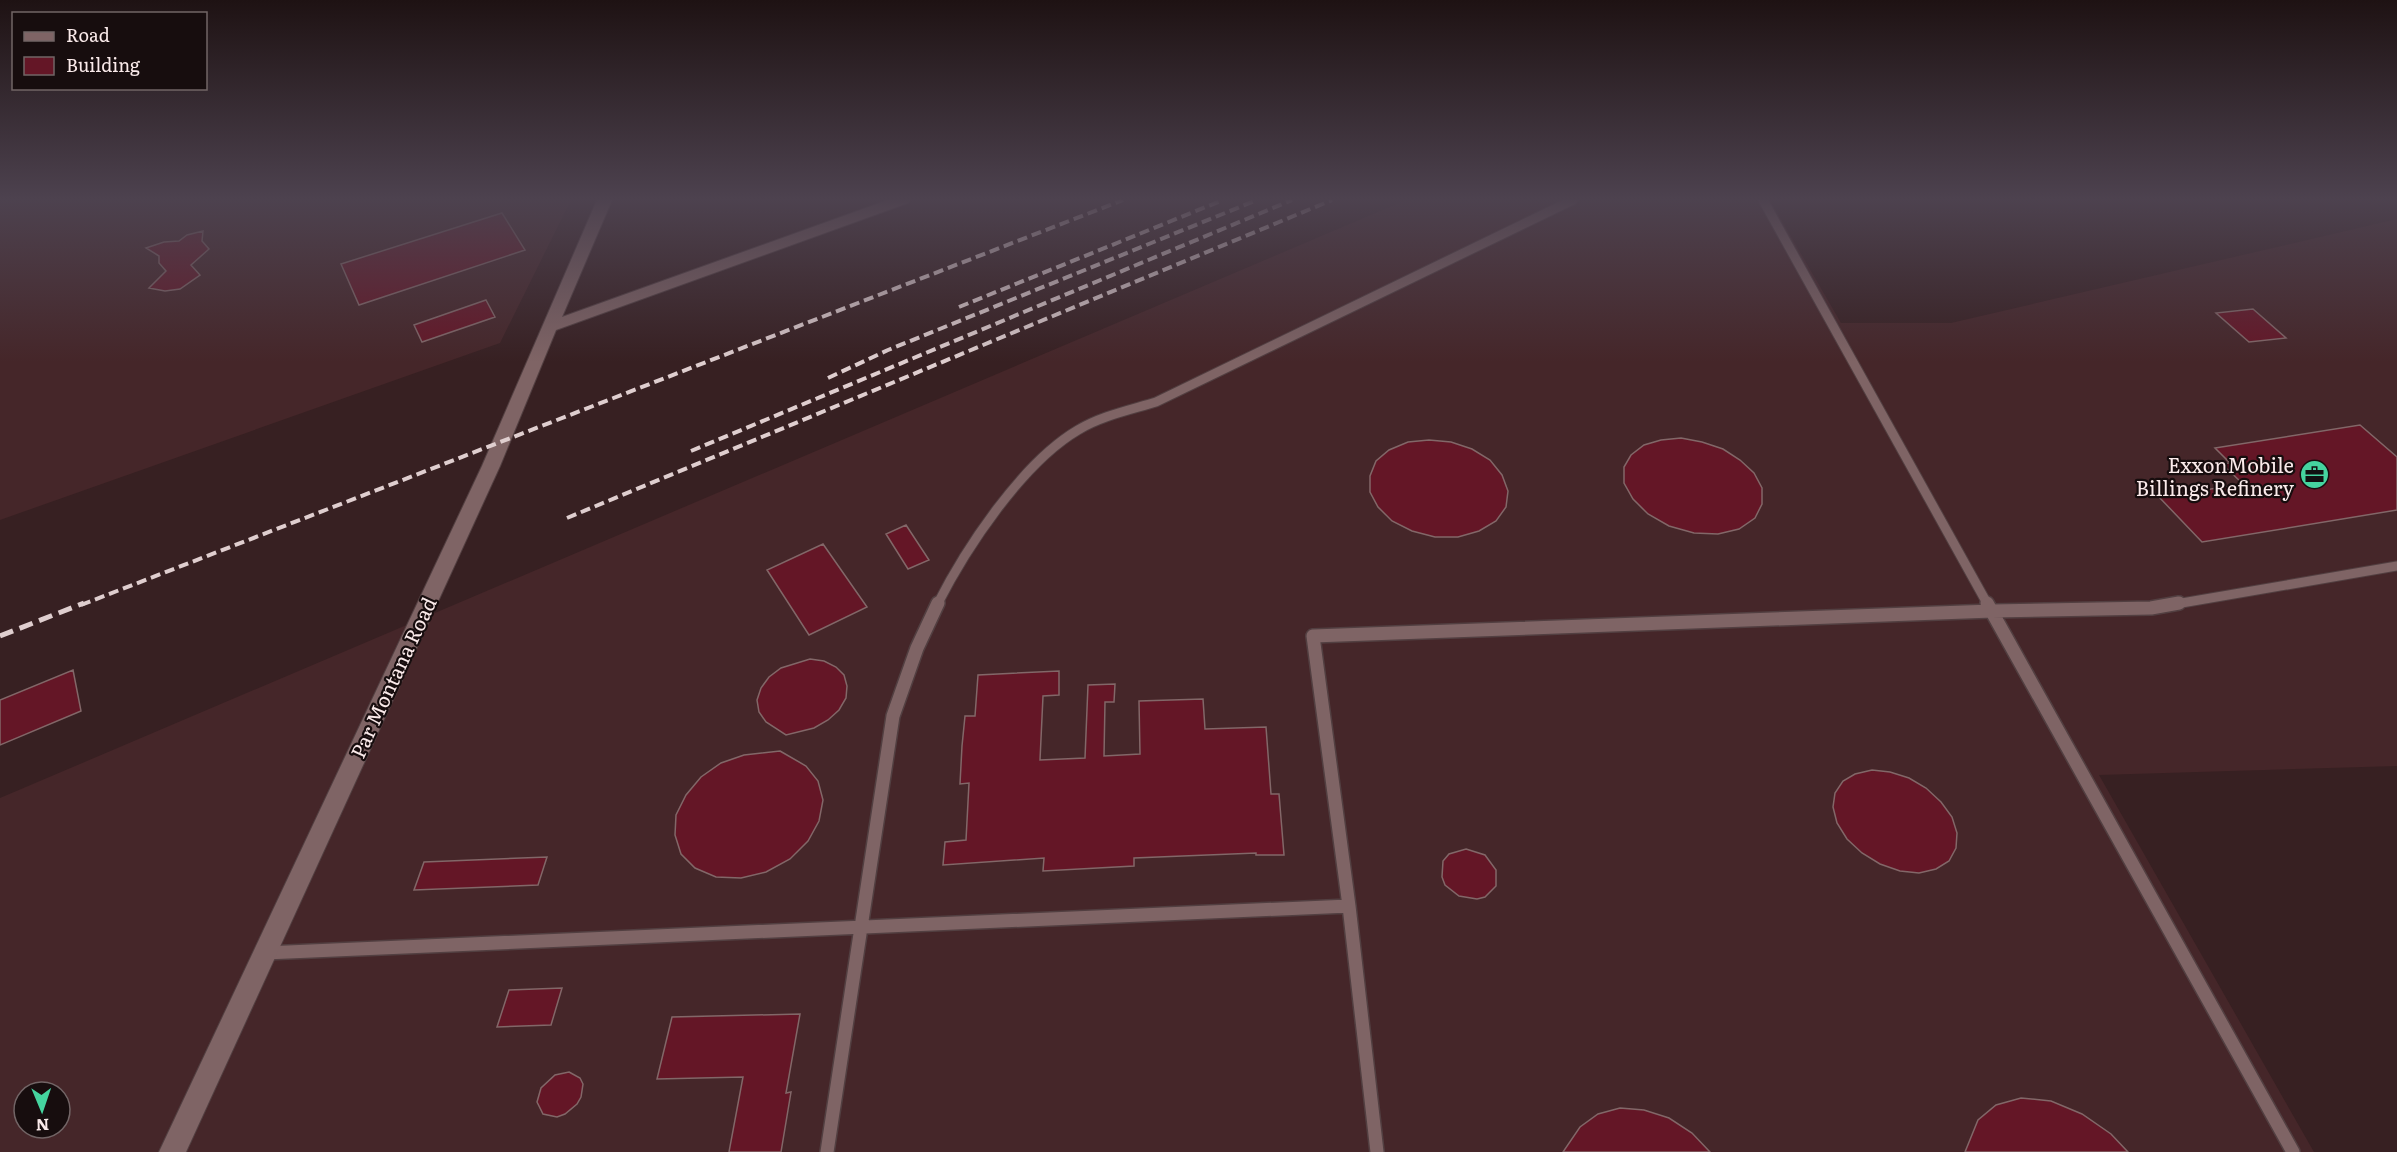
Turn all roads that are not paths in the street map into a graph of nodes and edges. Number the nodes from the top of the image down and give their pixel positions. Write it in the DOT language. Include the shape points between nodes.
graph roads {
  1 [pos="581,254"];
  2 [pos="753,254"];
  3 [pos="1462,254"];
  4 [pos="1793,254"];
  5 [pos="549,327"];
  6 [pos="2397,566"];
  7 [pos="1992,611"];
  8 [pos="1349,906"];
  9 [pos="861,927"];
  10 [pos="265,953"];
  11 [pos="172,1152"];
  12 [pos="827,1152"];
  13 [pos="1377,1152"];
  14 [pos="2293,1152"];
  1 -- 5 [label="street, Par Montana Road"];
  2 -- 5 [label="street"];
  3 -- 9 [label="lane" via="1156,402 1086,426 1055,447 1024,478 987,521 954,573 907,668 893,716"];
  4 -- 7 [label="lane"];
  5 -- 10 [label="street, Par Montana Road" via="491,466"];
  6 -- 7 [label="lane" via="2151,608"];
  7 -- 8 [label="lane" via="1313,636"];
  7 -- 14 [label="lane"];
  8 -- 9 [label="lane"];
  8 -- 13 [label="lane"];
  9 -- 10 [label="lane"];
  9 -- 12 [label="lane"];
  10 -- 11 [label="street, Par Montana Road"];
}
